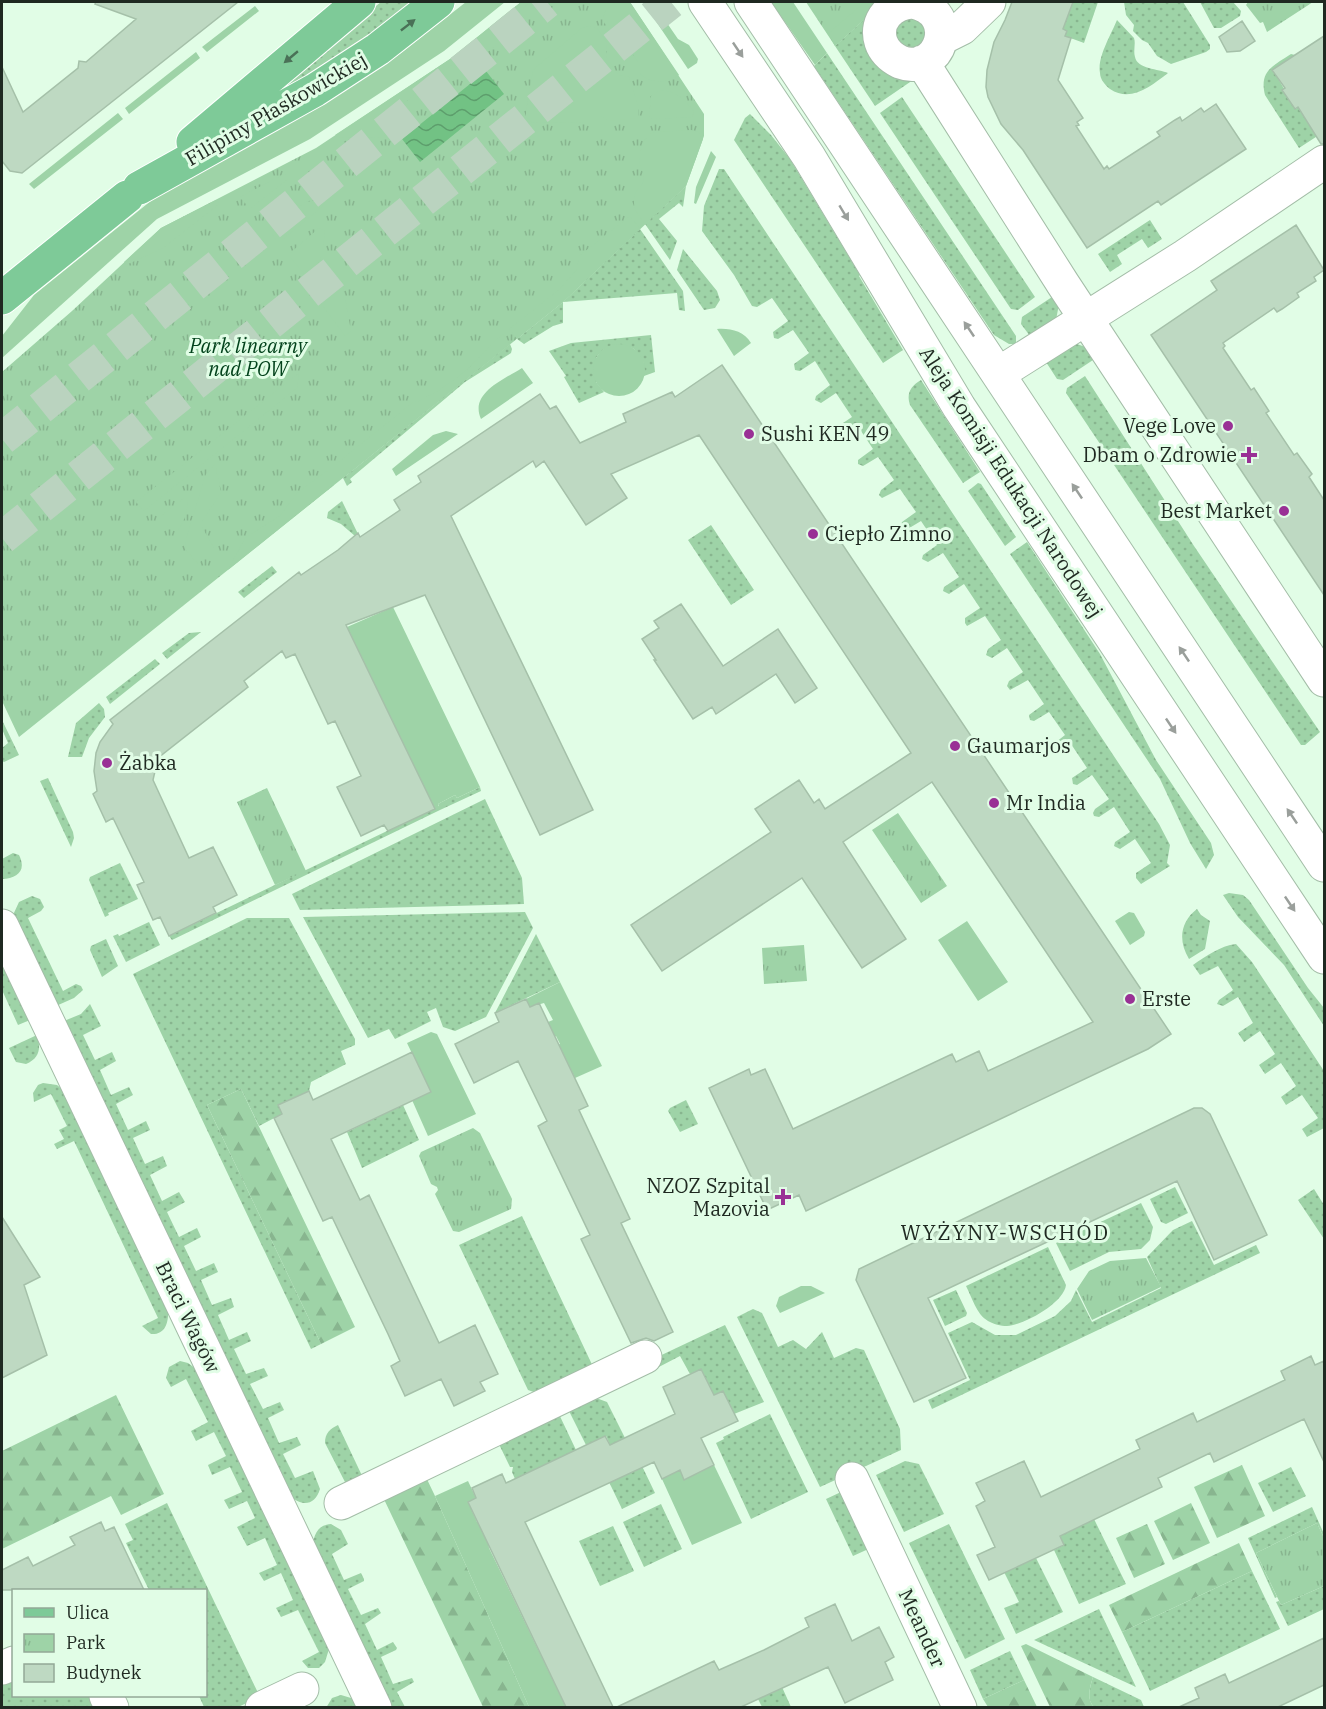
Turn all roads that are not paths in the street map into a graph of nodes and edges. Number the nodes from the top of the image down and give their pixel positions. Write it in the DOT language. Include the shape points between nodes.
graph roads {
  1 [pos="359,2"];
  2 [pos="438,2"];
  3 [pos="705,2"];
  4 [pos="751,2"];
  5 [pos="913,2"];
  6 [pos="989,2"];
  7 [pos="932,50"];
  8 [pos="1319,172"];
  9 [pos="133,192"];
  10 [pos="2,298"];
  11 [pos="1086,319"];
  12 [pos="998,374"];
  13 [pos="1324,680"];
  14 [pos="1324,865"];
  15 [pos="2,926"];
  16 [pos="1324,957"];
  17 [pos="645,1357"];
  18 [pos="852,1479"];
  19 [pos="341,1503"];
  20 [pos="302,1689"];
  21 [pos="262,1707"];
  22 [pos="375,1707"];
  23 [pos="960,1707"];
  1 -- 9 [label="main road, Filipiny Płaskowickiej, one-way"];
  9 -- 2 [label="main road, Filipiny Płaskowickiej, one-way" via="315,90 378,49"];
  3 -- 16 [label="street, Aleja Komisji Edukacji Narodowej, one-way" via="809,156 959,407"];
  12 -- 4 [label="street, one-way"];
  5 -- 7 [label="street" via="932,9 942,27"];
  5 -- 7 [label="street" via="903,2 886,14 881,42 902,63 912,64"];
  6 -- 7 [label="street"];
  7 -- 11 [label="street"];
  8 -- 11 [label="street"];
  9 -- 10 [label="main road, Filipiny Płaskowickiej"];
  11 -- 12 [label="street"];
  11 -- 13 [label="street"];
  14 -- 12 [label="street, one-way"];
  15 -- 22 [label="street, Braci Wagów"];
  17 -- 19 [label="street"];
  18 -- 23 [label="street, Meander"];
  20 -- 21 [label="street"];
}
